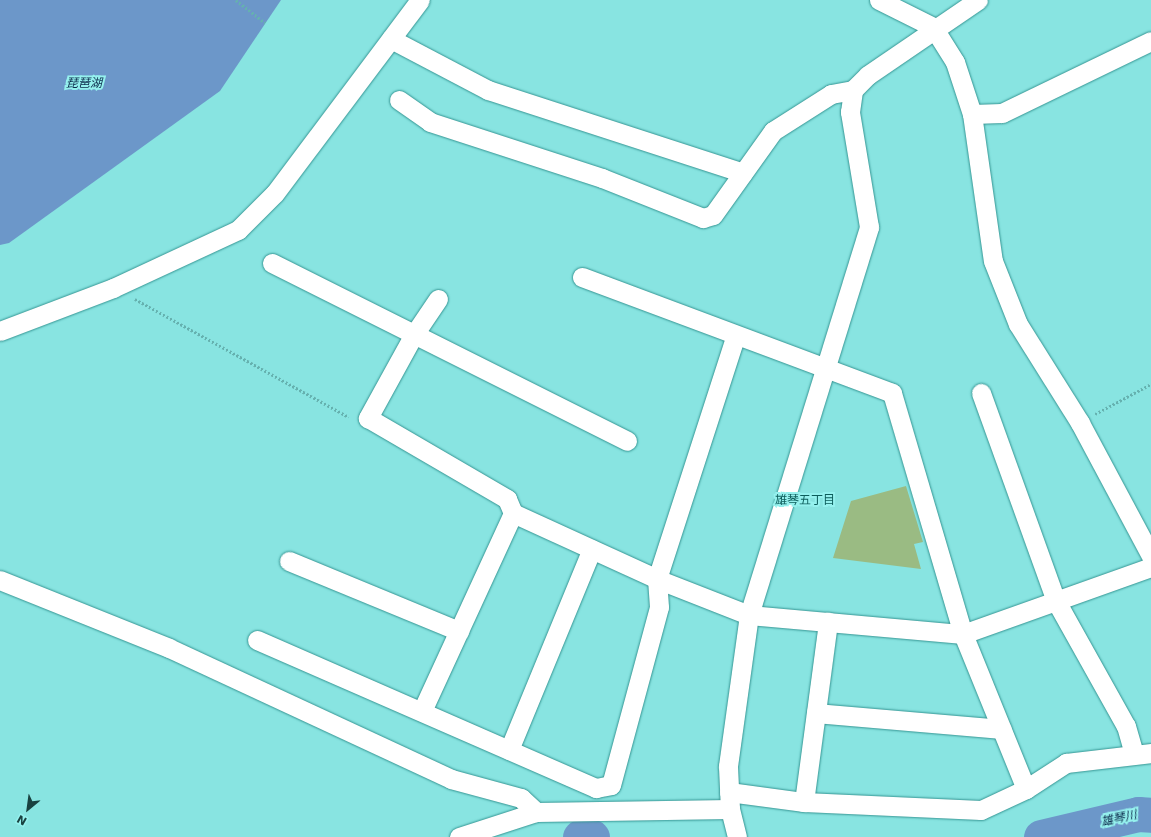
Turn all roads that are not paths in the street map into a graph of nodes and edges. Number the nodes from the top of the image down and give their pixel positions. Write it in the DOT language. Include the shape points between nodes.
graph roads {
  1 [pos="420,0"];
  2 [pos="879,0"];
  3 [pos="978,0"];
  4 [pos="933,28"];
  5 [pos="391,39"];
  6 [pos="1151,41"];
  7 [pos="853,90"];
  8 [pos="399,100"];
  9 [pos="972,114"];
  10 [pos="743,172"];
  11 [pos="272,263"];
  12 [pos="582,277"];
  13 [pos="438,300"];
  14 [pos="0,330"];
  15 [pos="736,335"];
  16 [pos="413,336"];
  17 [pos="825,367"];
  18 [pos="980,392"];
  19 [pos="627,441"];
  20 [pos="513,513"];
  21 [pos="592,550"];
  22 [pos="1151,556"];
  23 [pos="289,561"];
  24 [pos="1151,567"];
  25 [pos="0,580"];
  26 [pos="657,580"];
  27 [pos="1056,601"];
  28 [pos="749,615"];
  29 [pos="828,622"];
  30 [pos="458,631"];
  31 [pos="963,634"];
  32 [pos="257,640"];
  33 [pos="422,711"];
  34 [pos="816,713"];
  35 [pos="1001,729"];
  36 [pos="510,750"];
  37 [pos="1142,753"];
  38 [pos="1026,789"];
  39 [pos="804,802"];
  40 [pos="730,806"];
  41 [pos="536,812"];
  42 [pos="459,837"];
  43 [pos="736,837"];
  1 -- 5 [label="street"];
  2 -- 4 [label="street"];
  3 -- 4 [label="street"];
  4 -- 7 [label="street" via="868,75"];
  4 -- 9 [label="street" via="955,62"];
  5 -- 10 [label="street" via="488,90"];
  5 -- 14 [label="street" via="275,193 238,230 113,288"];
  6 -- 9 [label="street" via="1002,113"];
  7 -- 10 [label="street" via="831,94 773,131"];
  7 -- 17 [label="street" via="850,112 868,227"];
  8 -- 10 [label="street" via="430,122 602,178 703,218 713,215"];
  9 -- 22 [label="street" via="993,261 1018,324 1080,423"];
  11 -- 16 [label="street"];
  12 -- 15 [label="street"];
  13 -- 16 [label="street"];
  15 -- 17 [label="street"];
  15 -- 26 [label="street"];
  16 -- 19 [label="street"];
  16 -- 20 [label="street" via="368,418 507,499"];
  17 -- 28 [label="street"];
  17 -- 31 [label="street" via="892,393"];
  18 -- 27 [label="street"];
  20 -- 21 [label="street"];
  20 -- 30 [label="street"];
  21 -- 26 [label="street"];
  21 -- 36 [label="street"];
  23 -- 30 [label="street"];
  24 -- 27 [label="street"];
  25 -- 41 [label="street" via="169,648 451,779 521,798"];
  26 -- 28 [label="street"];
  26 -- 36 [label="street" via="659,607 611,785 596,788"];
  27 -- 31 [label="street"];
  27 -- 37 [label="street"];
  28 -- 29 [label="street"];
  28 -- 40 [label="street" via="728,766"];
  29 -- 31 [label="street"];
  29 -- 34 [label="street"];
  30 -- 33 [label="street"];
  31 -- 35 [label="street"];
  32 -- 33 [label="street"];
  33 -- 36 [label="street"];
  34 -- 35 [label="street"];
  34 -- 39 [label="street"];
  35 -- 38 [label="street" via="1016,756"];
  37 -- 38 [label="street" via="1066,762"];
  38 -- 39 [label="street" via="981,810"];
  39 -- 40 [label="street"];
  40 -- 41 [label="street"];
  40 -- 43 [label="street"];
  41 -- 42 [label="street"];
}
